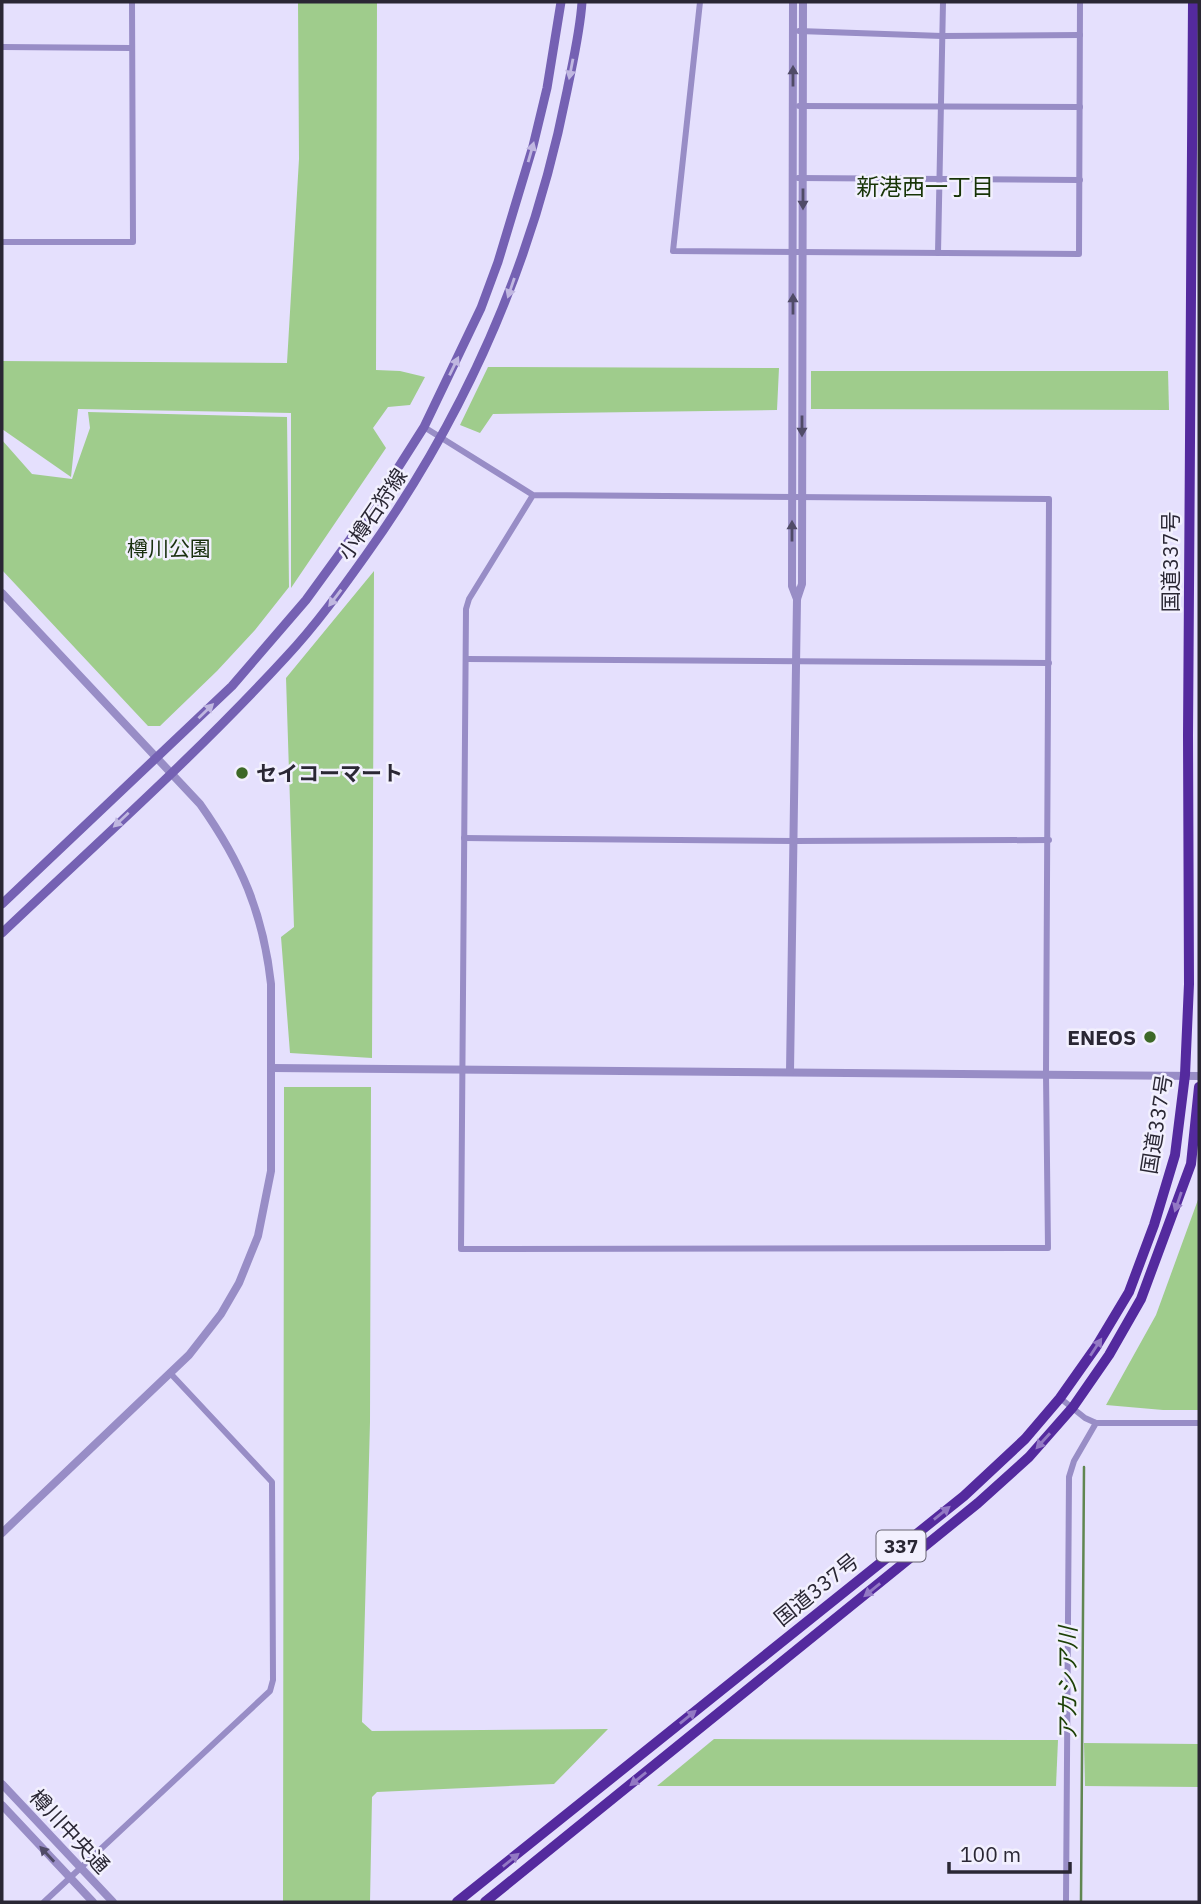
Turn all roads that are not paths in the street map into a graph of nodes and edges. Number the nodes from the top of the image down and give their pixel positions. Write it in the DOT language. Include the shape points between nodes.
graph roads {
  1 [pos="132,2"];
  2 [pos="561,2"];
  3 [pos="582,2"];
  4 [pos="700,2"];
  5 [pos="793,2"];
  6 [pos="803,2"];
  7 [pos="943,2"];
  8 [pos="1080,2"];
  9 [pos="1193,2"];
  10 [pos="803,31"];
  11 [pos="793,32"];
  12 [pos="1080,35"];
  13 [pos="942,36"];
  14 [pos="2,47"];
  15 [pos="1196,47"];
  16 [pos="131,48"];
  17 [pos="803,106"];
  18 [pos="941,106"];
  19 [pos="793,107"];
  20 [pos="1080,107"];
  21 [pos="803,177"];
  22 [pos="793,178"];
  23 [pos="940,179"];
  24 [pos="1080,180"];
  25 [pos="2,242"];
  26 [pos="793,253"];
  27 [pos="803,253"];
  28 [pos="939,253"];
  29 [pos="424,426"];
  30 [pos="441,439"];
  31 [pos="533,495"];
  32 [pos="792,495"];
  33 [pos="802,496"];
  34 [pos="2,593"];
  35 [pos="797,599"];
  36 [pos="466,659"];
  37 [pos="796,662"];
  38 [pos="1049,663"];
  39 [pos="1194,735"];
  40 [pos="156,758"];
  41 [pos="171,773"];
  42 [pos="464,838"];
  43 [pos="1049,840"];
  44 [pos="794,841"];
  45 [pos="2,904"];
  46 [pos="2,933"];
  47 [pos="271,1068"];
  48 [pos="463,1070"];
  49 [pos="790,1072"];
  50 [pos="1046,1074"];
  51 [pos="1185,1075"];
  52 [pos="1199,1076"];
  53 [pos="1199,1087"];
  54 [pos="171,1374"];
  55 [pos="1060,1398"];
  56 [pos="1073,1407"];
  57 [pos="1096,1423"];
  58 [pos="1199,1423"];
  59 [pos="2,1533"];
  60 [pos="2,1784"];
  61 [pos="2,1805"];
  62 [pos="81,1868"];
  63 [pos="70,1878"];
  64 [pos="44,1902"];
  65 [pos="93,1902"];
  66 [pos="113,1902"];
  67 [pos="457,1902"];
  68 [pos="485,1902"];
  69 [pos="1066,1902"];
  1 -- 16 [label="street"];
  29 -- 2 [label="main road, 小樽石狩線, one-way" via="481,309 498,262 544,100"];
  3 -- 30 [label="main road, 小樽石狩線, one-way" via="555,152 533,225 506,305"];
  4 -- 26 [label="street" via="673,251"];
  5 -- 11 [label="street"];
  6 -- 10 [label="street"];
  7 -- 13 [label="street"];
  8 -- 12 [label="street"];
  9 -- 15 [label="highway, 国道337号 / 337"];
  10 -- 11 [label="street"];
  10 -- 13 [label="street"];
  10 -- 17 [label="street"];
  19 -- 11 [label="street, one-way"];
  12 -- 13 [label="street"];
  12 -- 20 [label="street"];
  13 -- 18 [label="street"];
  14 -- 16 [label="street"];
  15 -- 39 [label="highway, 国道337号 / 337"];
  16 -- 25 [label="street" via="133,242"];
  17 -- 18 [label="street"];
  17 -- 19 [label="street"];
  17 -- 21 [label="street"];
  18 -- 20 [label="street"];
  18 -- 23 [label="street"];
  19 -- 22 [label="street"];
  20 -- 24 [label="street"];
  21 -- 22 [label="street"];
  21 -- 23 [label="street"];
  21 -- 27 [label="street, one-way"];
  22 -- 26 [label="street"];
  23 -- 24 [label="street"];
  23 -- 28 [label="street"];
  24 -- 28 [label="street" via="1079,254"];
  26 -- 27 [label="street"];
  32 -- 26 [label="street, one-way"];
  27 -- 28 [label="street"];
  27 -- 33 [label="street, one-way"];
  29 -- 30 [label="street"];
  40 -- 29 [label="main road, 小樽石狩線, one-way" via="232,685 306,600 370,512"];
  30 -- 31 [label="street"];
  30 -- 41 [label="main road, 小樽石狩線, one-way" via="392,519 318,620"];
  31 -- 32 [label="street"];
  31 -- 36 [label="street" via="469,599"];
  32 -- 33 [label="street"];
  35 -- 32 [label="street, one-way" via="792,586"];
  33 -- 35 [label="street" via="802,584"];
  33 -- 38 [label="street" via="1049,499"];
  34 -- 40 [label="street"];
  35 -- 37 [label="street"];
  36 -- 37 [label="street"];
  36 -- 42 [label="street"];
  37 -- 38 [label="street"];
  37 -- 44 [label="street"];
  38 -- 43 [label="street"];
  39 -- 51 [label="highway, 国道337号 / 337"];
  40 -- 41 [label="street"];
  40 -- 45 [label="main road, 小樽石狩線"];
  41 -- 46 [label="main road, 小樽石狩線, one-way"];
  41 -- 47 [label="street" via="219,830 251,891 268,954"];
  42 -- 44 [label="street"];
  42 -- 48 [label="street"];
  43 -- 44 [label="street"];
  43 -- 50 [label="street"];
  44 -- 49 [label="street"];
  47 -- 48 [label="street"];
  47 -- 54 [label="street" via="271,1171 258,1237 222,1314"];
  48 -- 49 [label="street"];
  48 -- 50 [label="street" via="461,1249 1048,1248"];
  49 -- 50 [label="street"];
  50 -- 51 [label="street"];
  51 -- 52 [label="street"];
  55 -- 51 [label="highway, 国道337号 / 337, one-way" via="1129,1292 1175,1155"];
  53 -- 56 [label="highway, 国道337号 / 337, one-way" via="1191,1164 1141,1299"];
  54 -- 59 [label="street"];
  54 -- 62 [label="street" via="272,1482 273,1680 270,1691"];
  55 -- 56 [label="street"];
  67 -- 55 [label="highway, 国道337号 / 337, one-way" via="964,1496"];
  56 -- 57 [label="street"];
  56 -- 68 [label="highway, 国道337号 / 337, one-way" via="1029,1457 978,1503"];
  57 -- 58 [label="street"];
  57 -- 69 [label="street" via="1069,1477"];
  60 -- 62 [label="street, 樽川中央通"];
  63 -- 61 [label="street, 樽川中央通, one-way"];
  62 -- 63 [label="street"];
  62 -- 66 [label="street, 樽川中央通"];
  63 -- 64 [label="street"];
  63 -- 65 [label="street, 樽川中央通"];
}
